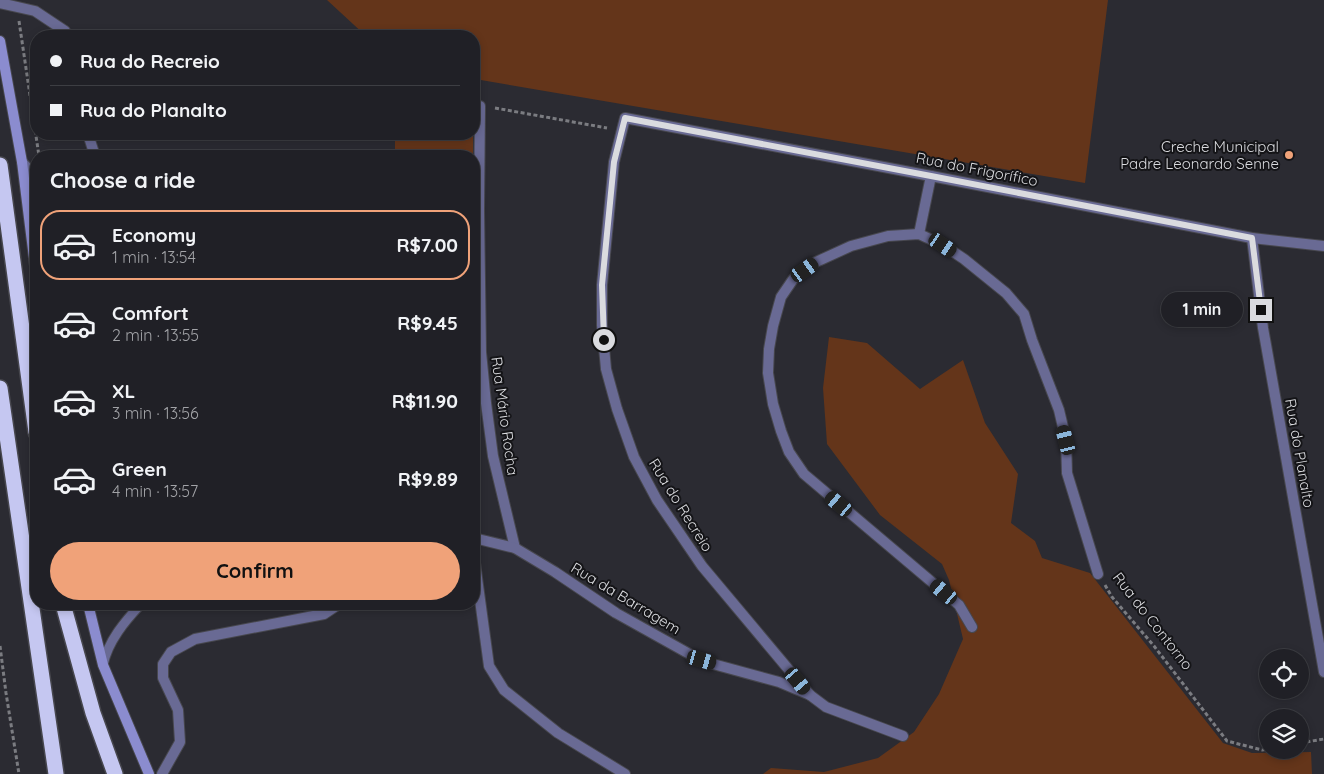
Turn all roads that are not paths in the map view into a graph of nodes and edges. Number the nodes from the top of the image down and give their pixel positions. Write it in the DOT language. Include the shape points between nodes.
graph roads {
  1 [pos="0,3"];
  2 [pos="61,30"];
  3 [pos="0,41"];
  4 [pos="625,118"];
  5 [pos="22,162"];
  6 [pos="0,165"];
  7 [pos="30,171"];
  8 [pos="931,176"];
  9 [pos="30,220"];
  10 [pos="919,234"];
  11 [pos="1252,238"];
  12 [pos="1324,246"];
  13 [pos="480,281"];
  14 [pos="0,388"];
  15 [pos="30,388"];
  16 [pos="0,392"];
  17 [pos="480,540"];
  18 [pos="514,548"];
  19 [pos="1098,574"];
  20 [pos="30,597"];
  21 [pos="480,600"];
  22 [pos="32,610"];
  23 [pos="66,610"];
  24 [pos="89,610"];
  25 [pos="135,610"];
  26 [pos="330,610"];
  27 [pos="972,627"];
  28 [pos="103,665"];
  29 [pos="1324,672"];
  30 [pos="810,695"];
  31 [pos="903,736"];
  32 [pos="56,774"];
  33 [pos="115,774"];
  34 [pos="149,774"];
  35 [pos="162,774"];
  36 [pos="625,774"];
  1 -- 2 [label="street" via="34,10"];
  3 -- 5 [label="street"];
  4 -- 8 [label="street, Rua do Frigorífico"];
  4 -- 30 [label="street, Rua do Recreio" via="614,162 602,285 606,369 616,409 634,456 668,517 702,566"];
  5 -- 7 [label="street"];
  5 -- 9 [label="street"];
  6 -- 15 [label="highway"];
  8 -- 10 [label="street"];
  8 -- 11 [label="street, Rua do Frigorífico"];
  10 -- 19 [label="street, Rua do Contorno" via="964,259 1006,293 1024,314 1059,410 1066,440 1067,473"];
  10 -- 27 [label="street, Rua do Contorno" via="888,236 851,246 816,262 794,278 781,297 773,326 769,381 789,452 804,474 959,605"];
  11 -- 12 [label="street, Rua do Frigorífico"];
  11 -- 29 [label="street, Rua do Planalto" via="1263,328"];
  13 -- 18 [label="street, Rua Mário Rocha" via="486,403 493,456"];
  14 -- 16 [label="highway"];
  16 -- 20 [label="highway"];
  17 -- 18 [label="street, Rua da Barragem"];
  18 -- 30 [label="street, Rua da Barragem" via="616,613 702,660 779,682"];
  21 -- 36 [label="street" via="489,666 504,690 558,733"];
  22 -- 32 [label="highway"];
  23 -- 33 [label="highway" via="92,712"];
  24 -- 28 [label="street"];
  25 -- 28 [label="lane" via="112,641"];
  26 -- 35 [label="street" via="324,614 195,639 171,652 163,664 163,678 178,710 180,742"];
  28 -- 34 [label="street"];
  30 -- 31 [label="street, Rua da Barragem" via="826,707"];
}
